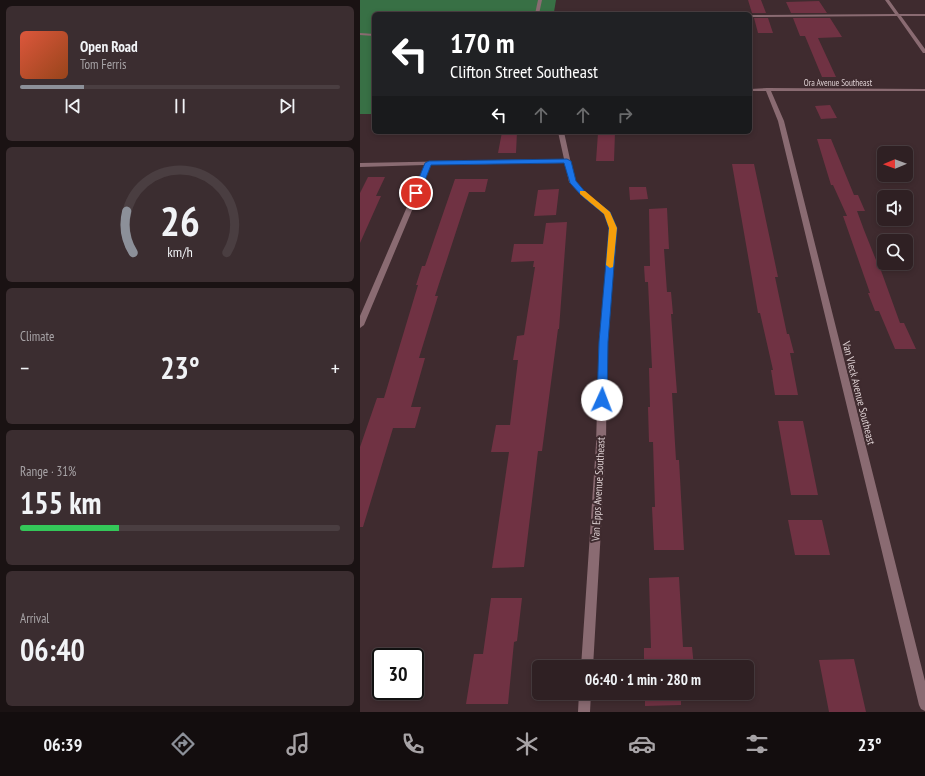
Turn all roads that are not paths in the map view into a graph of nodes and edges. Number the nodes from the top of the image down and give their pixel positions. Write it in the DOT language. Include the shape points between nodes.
graph roads {
  1 [pos="540,0"];
  2 [pos="887,0"];
  3 [pos="537,12"];
  4 [pos="899,15"];
  5 [pos="925,15"];
  6 [pos="752,16"];
  7 [pos="360,34"];
  8 [pos="372,35"];
  9 [pos="925,52"];
  10 [pos="752,90"];
  11 [pos="767,90"];
  12 [pos="925,90"];
  13 [pos="561,134"];
  14 [pos="567,161"];
  15 [pos="429,163"];
  16 [pos="360,165"];
  17 [pos="360,325"];
  18 [pos="587,660"];
  19 [pos="585,700"];
  20 [pos="925,705"];
  21 [pos="584,712"];
  1 -- 3 [label="street"];
  2 -- 4 [label="street"];
  4 -- 5 [label="street"];
  4 -- 6 [label="street"];
  4 -- 9 [label="street"];
  7 -- 8 [label="street"];
  10 -- 11 [label="street, Ora Avenue Southeast"];
  11 -- 12 [label="street, Ora Avenue Southeast"];
  11 -- 20 [label="street, Van Vleck Avenue Southeast" via="781,121"];
  13 -- 14 [label="street, Van Epps Avenue Southeast"];
  14 -- 15 [label="street"];
  14 -- 18 [label="street, Van Epps Avenue Southeast" via="572,182 607,213 613,228 603,342 601,444"];
  15 -- 16 [label="street"];
  15 -- 17 [label="street"];
  19 -- 21 [label="street"];
}
